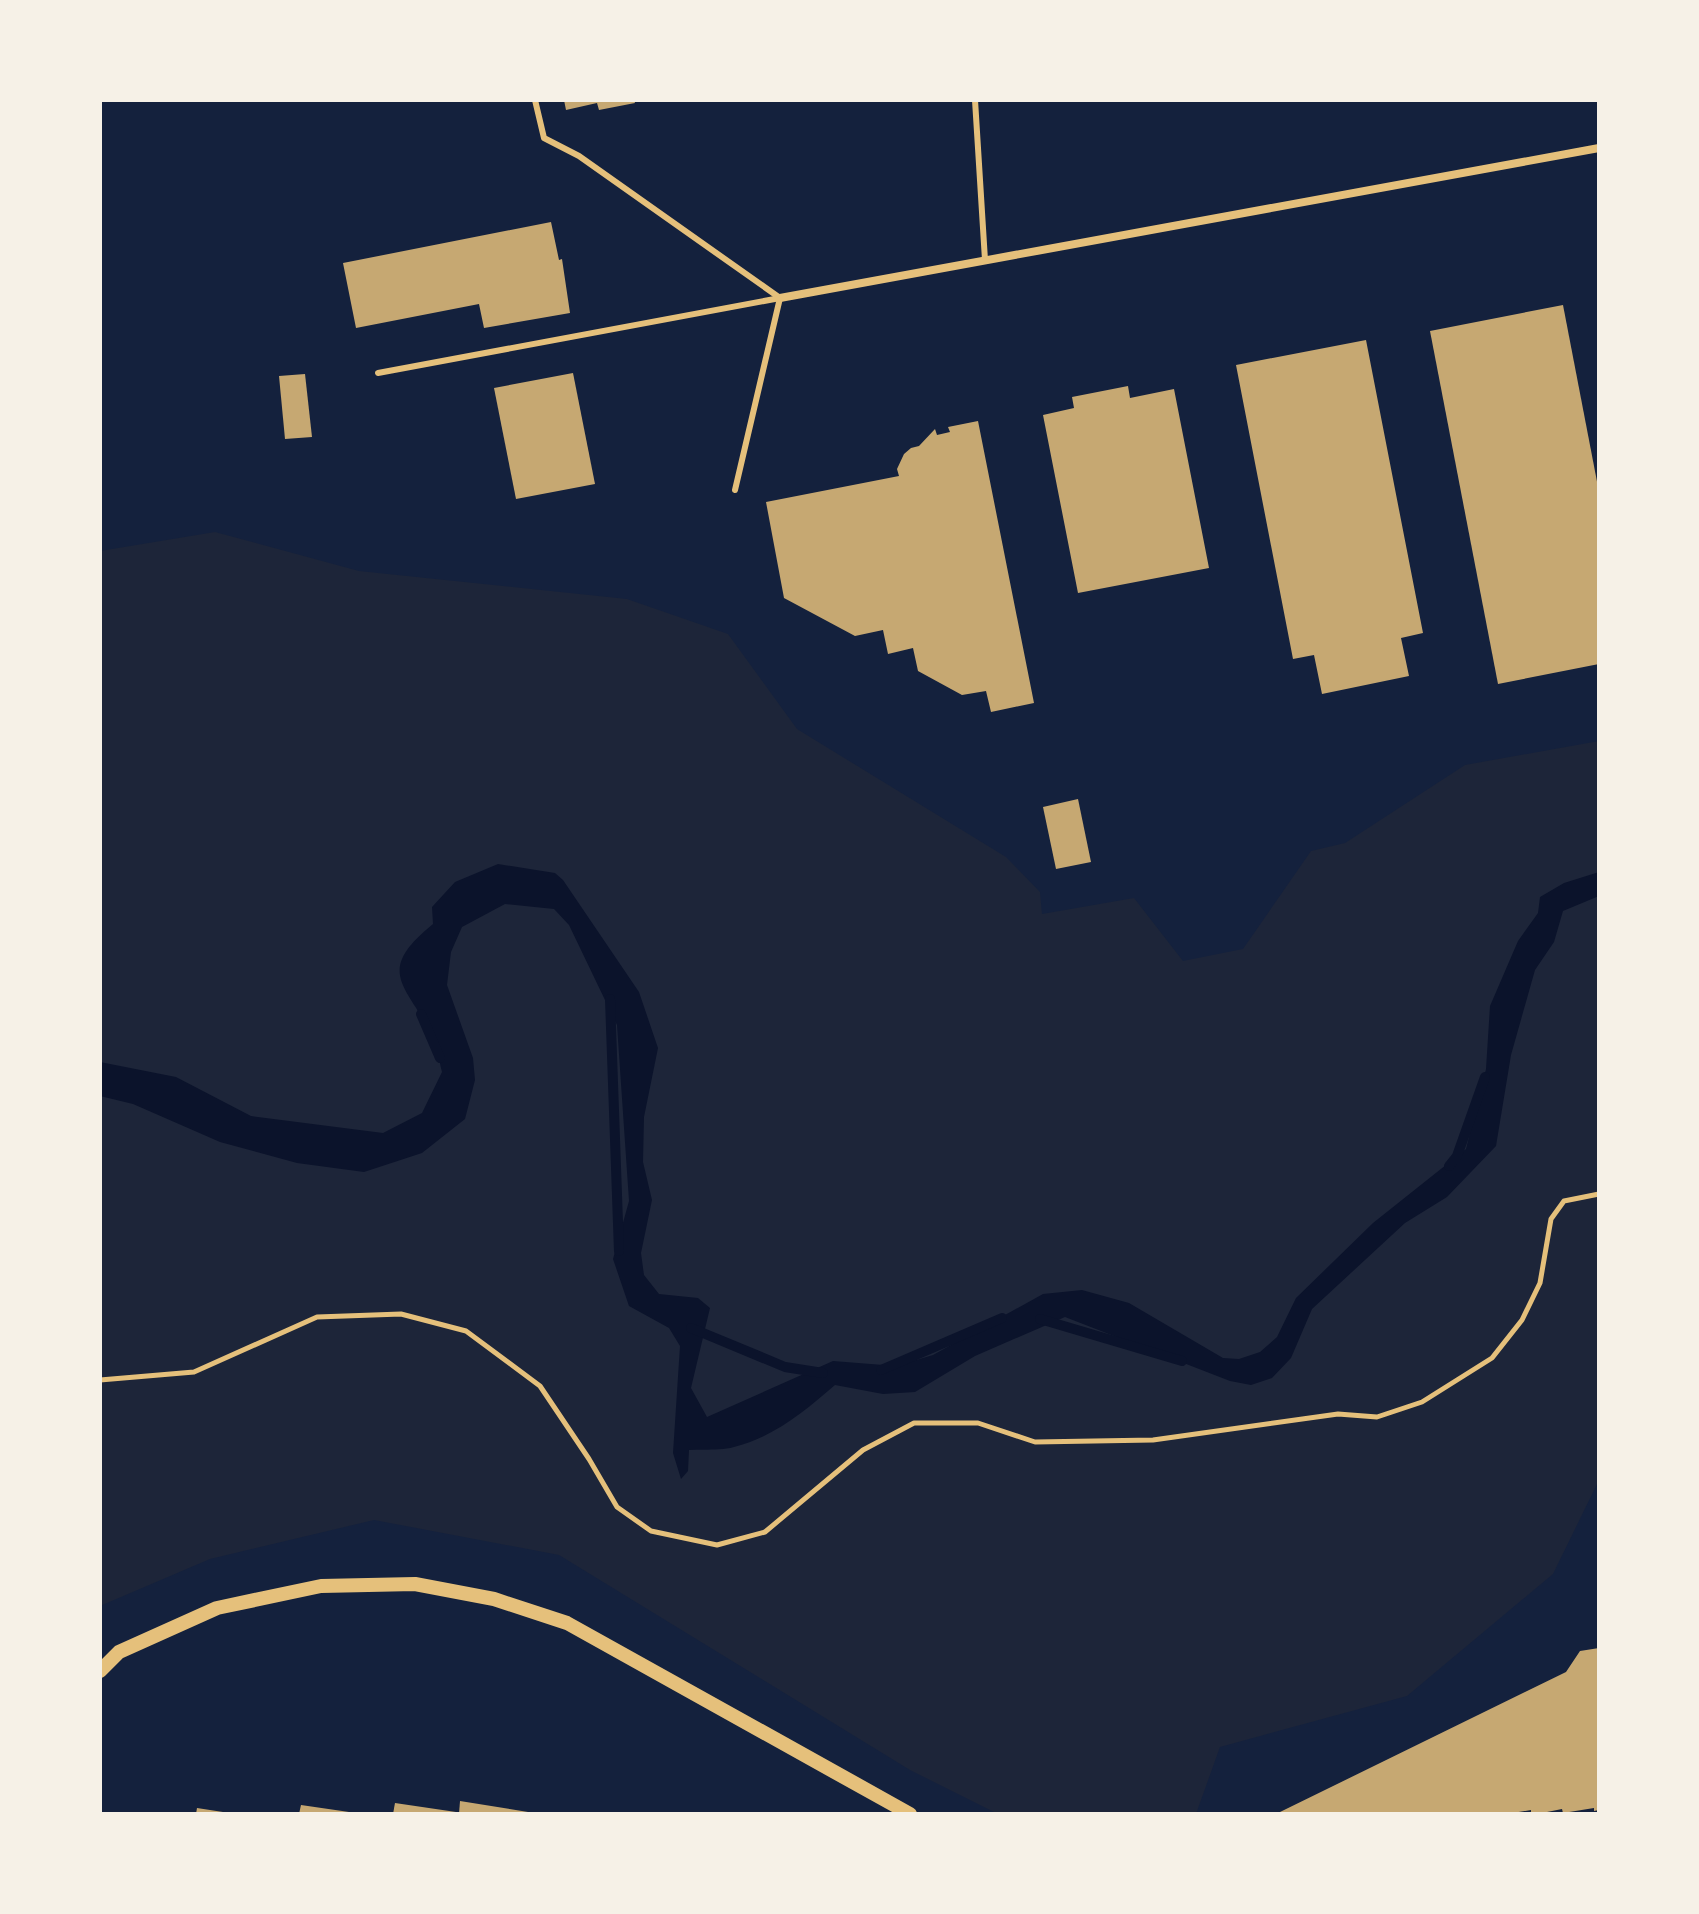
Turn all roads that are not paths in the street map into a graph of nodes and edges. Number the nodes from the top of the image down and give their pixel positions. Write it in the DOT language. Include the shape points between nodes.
graph roads {
  1 [pos="535,100"];
  2 [pos="975,100"];
  3 [pos="1599,148"];
  4 [pos="985,260"];
  5 [pos="780,298"];
  6 [pos="378,373"];
  7 [pos="735,490"];
  8 [pos="100,1671"];
  9 [pos="910,1814"];
  1 -- 5 [label="lane" via="544,138 579,156"];
  2 -- 4 [label="lane"];
  3 -- 4 [label="street"];
  4 -- 5 [label="street"];
  5 -- 6 [label="lane"];
  5 -- 7 [label="lane"];
  8 -- 9 [label="street" via="119,1652 217,1608 321,1586 415,1584 494,1599 567,1623"];
}
